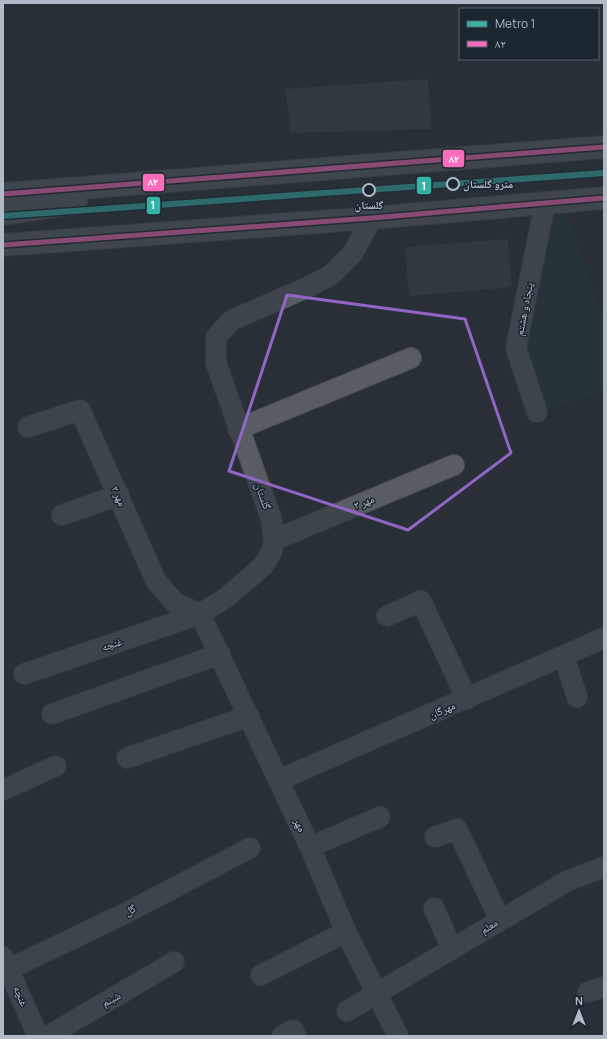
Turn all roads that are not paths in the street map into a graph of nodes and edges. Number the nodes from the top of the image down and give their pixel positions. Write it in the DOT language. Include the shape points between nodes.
graph roads {
  1 [pos="604,147"];
  2 [pos="124,185"];
  3 [pos="3,194"];
  4 [pos="604,198"];
  5 [pos="545,203"];
  6 [pos="3,214"];
  7 [pos="372,218"];
  8 [pos="7,243"];
  9 [pos="412,358"];
  10 [pos="537,412"];
  11 [pos="28,427"];
  12 [pos="238,429"];
  13 [pos="454,465"];
  14 [pos="119,495"];
  15 [pos="62,515"];
  16 [pos="274,540"];
  17 [pos="200,614"];
  18 [pos="387,616"];
  19 [pos="604,638"];
  20 [pos="220,654"];
  21 [pos="564,657"];
  22 [pos="24,674"];
  23 [pos="577,697"];
  24 [pos="467,699"];
  25 [pos="52,714"];
  26 [pos="249,716"];
  27 [pos="127,758"];
  28 [pos="56,766"];
  29 [pos="279,780"];
  30 [pos="3,790"];
  31 [pos="380,817"];
  32 [pos="435,837"];
  33 [pos="310,847"];
  34 [pos="250,848"];
  35 [pos="604,867"];
  36 [pos="434,908"];
  37 [pos="500,920"];
  38 [pos="346,932"];
  39 [pos="452,949"];
  40 [pos="174,962"];
  41 [pos="6,963"];
  42 [pos="261,975"];
  43 [pos="378,995"];
  44 [pos="348,1011"];
  45 [pos="38,1036"];
  46 [pos="48,1036"];
  47 [pos="398,1036"];
  1 -- 2 [label="main road"];
  2 -- 3 [label="main road"];
  2 -- 6 [label="main road" via="99,200"];
  4 -- 5 [label="main road"];
  5 -- 7 [label="main road"];
  5 -- 10 [label="street, پنجاه و هشتم" via="516,348"];
  7 -- 8 [label="main road"];
  7 -- 12 [label="street, گلستان" via="353,253 330,275 232,320 216,337 216,363"];
  9 -- 12 [label="street"];
  11 -- 14 [label="street, مهر ۲" via="80,410"];
  12 -- 16 [label="street, گلستان" via="271,518"];
  13 -- 16 [label="street, مهر ۳"];
  14 -- 15 [label="street"];
  14 -- 17 [label="street, مهر ۲" via="156,580 175,603"];
  16 -- 17 [label="street, گلستان" via="272,551 263,566 227,597"];
  17 -- 20 [label="street, مهر"];
  17 -- 22 [label="street, غنچه"];
  18 -- 24 [label="street" via="421,601"];
  19 -- 21 [label="street, مهرگان"];
  20 -- 25 [label="street"];
  20 -- 26 [label="street, مهر"];
  21 -- 23 [label="street"];
  21 -- 24 [label="street, مهرگان"];
  24 -- 29 [label="street, مهرگان"];
  26 -- 27 [label="street"];
  26 -- 29 [label="street, مهر"];
  28 -- 30 [label="street"];
  29 -- 33 [label="street, مهر"];
  31 -- 33 [label="street"];
  32 -- 37 [label="street" via="457,829"];
  33 -- 38 [label="street, مهر"];
  34 -- 41 [label="street, گل" via="126,913"];
  35 -- 37 [label="street, معلم" via="566,881"];
  36 -- 39 [label="street"];
  37 -- 39 [label="street, معلم"];
  38 -- 42 [label="street"];
  38 -- 43 [label="street, مهر"];
  39 -- 43 [label="street, معلم"];
  40 -- 46 [label="street, شبنم"];
  41 -- 45 [label="street, غنچه"];
  43 -- 44 [label="street, معلم"];
  43 -- 47 [label="street, مهر"];
}
